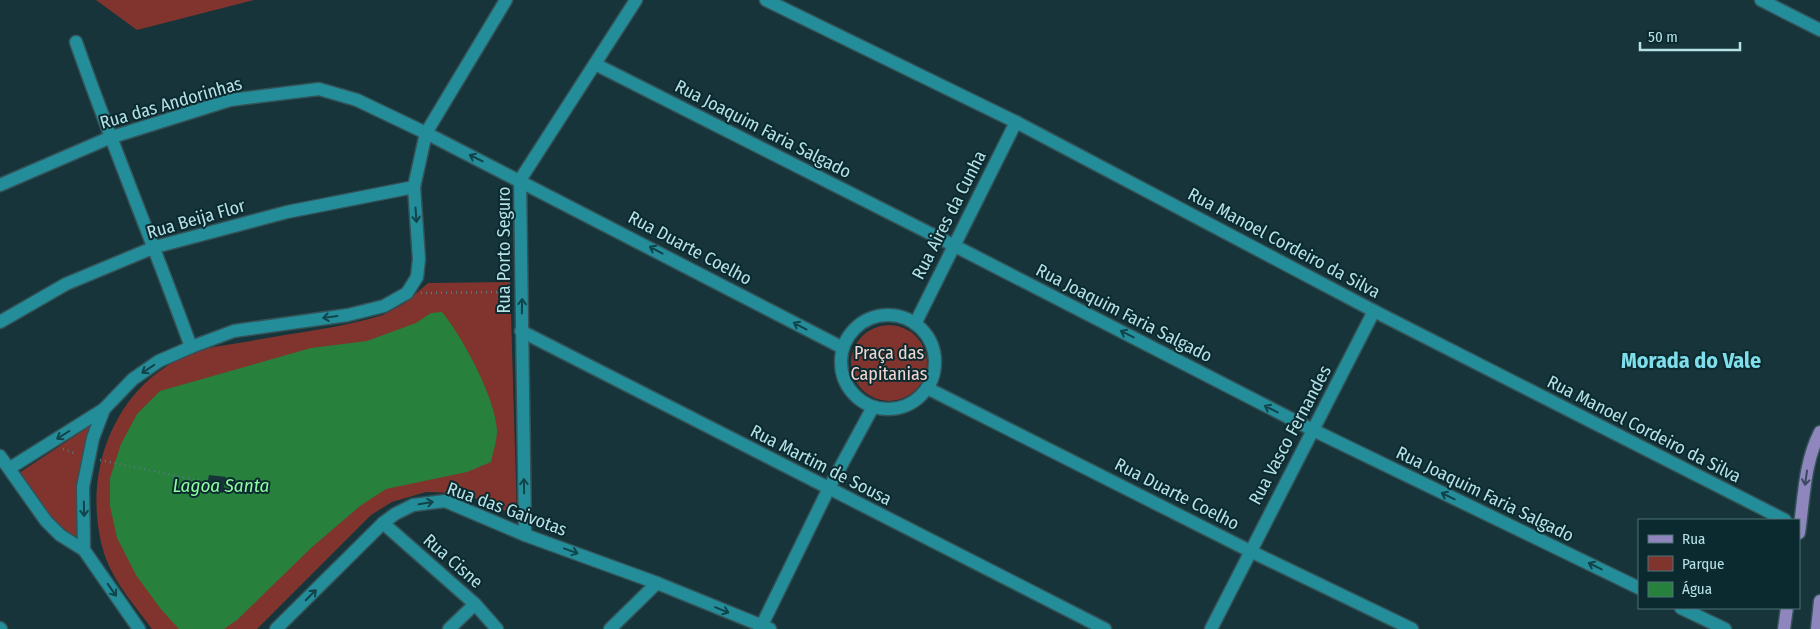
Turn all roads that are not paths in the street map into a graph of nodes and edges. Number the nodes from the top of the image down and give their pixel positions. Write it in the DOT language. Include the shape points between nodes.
graph roads {
  1 [pos="506,0"];
  2 [pos="636,0"];
  3 [pos="766,0"];
  4 [pos="1761,0"];
  5 [pos="1820,30"];
  6 [pos="76,42"];
  7 [pos="595,64"];
  8 [pos="1016,122"];
  9 [pos="426,133"];
  10 [pos="109,138"];
  11 [pos="520,180"];
  12 [pos="0,185"];
  13 [pos="414,187"];
  14 [pos="953,245"];
  15 [pos="155,247"];
  16 [pos="1374,311"];
  17 [pos="0,322"];
  18 [pos="915,324"];
  19 [pos="521,331"];
  20 [pos="191,347"];
  21 [pos="843,348"];
  22 [pos="927,388"];
  23 [pos="873,407"];
  24 [pos="104,409"];
  25 [pos="1313,430"];
  26 [pos="1820,432"];
  27 [pos="1817,446"];
  28 [pos="0,456"];
  29 [pos="10,468"];
  30 [pos="829,488"];
  31 [pos="1783,519"];
  32 [pos="1800,521"];
  33 [pos="383,523"];
  34 [pos="525,534"];
  35 [pos="84,550"];
  36 [pos="1250,550"];
  37 [pos="658,583"];
  38 [pos="1638,588"];
  39 [pos="1820,601"];
  40 [pos="475,604"];
  41 [pos="1682,609"];
  42 [pos="1787,609"];
  43 [pos="764,628"];
  44 [pos="139,629"];
  45 [pos="276,629"];
  46 [pos="449,629"];
  47 [pos="497,629"];
  48 [pos="610,629"];
  49 [pos="1104,629"];
  50 [pos="1211,629"];
  51 [pos="1412,629"];
  52 [pos="1725,629"];
  53 [pos="1784,629"];
  54 [pos="1817,629"];
  1 -- 9 [label="street"];
  2 -- 7 [label="street, Rua Porto Seguro"];
  3 -- 8 [label="street, Rua Manoel Cordeiro da Silva"];
  4 -- 5 [label="street"];
  6 -- 10 [label="street"];
  7 -- 11 [label="street, Rua Porto Seguro"];
  7 -- 14 [label="street, Rua Joaquim Faria Salgado"];
  8 -- 14 [label="street, Rua Aires da Cunha"];
  8 -- 16 [label="street, Rua Manoel Cordeiro da Silva"];
  9 -- 10 [label="street, Rua das Andorinhas" via="358,100 319,89 230,100"];
  11 -- 9 [label="street, Rua das Andorinhas, one-way"];
  9 -- 13 [label="street"];
  10 -- 12 [label="street, Rua das Andorinhas"];
  10 -- 15 [label="street"];
  19 -- 11 [label="street, Rua Porto Seguro, one-way"];
  21 -- 11 [label="street, Rua Duarte Coelho, one-way"];
  13 -- 15 [label="street, Rua Beija Flor" via="287,212"];
  13 -- 20 [label="street, one-way" via="419,259 417,277 407,293 366,310 234,331"];
  14 -- 18 [label="street, Rua Aires da Cunha"];
  25 -- 14 [label="street, Rua Joaquim Faria Salgado, one-way"];
  15 -- 17 [label="street, Rua Beija Flor" via="66,284"];
  15 -- 20 [label="street"];
  16 -- 25 [label="street, Rua Vasco Fernandes"];
  16 -- 31 [label="street, Rua Manoel Cordeiro da Silva"];
  18 -- 21 [label="street" via="899,316 881,315 865,321 851,332"];
  18 -- 22 [label="street" via="927,337 934,354 934,372"];
  19 -- 30 [label="street, Rua Martim de Sousa"];
  34 -- 19 [label="street, Rua Porto Seguro, one-way"];
  20 -- 24 [label="street, one-way" via="159,361 133,379"];
  21 -- 23 [label="street" via="841,364 844,379 856,396"];
  22 -- 23 [label="street" via="916,400 903,407"];
  22 -- 36 [label="street, Rua Duarte Coelho"];
  23 -- 30 [label="street"];
  24 -- 29 [label="street, one-way"];
  24 -- 35 [label="street, one-way" via="93,438 83,487"];
  25 -- 36 [label="street, Rua Vasco Fernandes"];
  38 -- 25 [label="street, Rua Joaquim Faria Salgado, one-way"];
  26 -- 27 [label="main road"];
  27 -- 32 [label="main road, one-way" via="1806,472"];
  28 -- 29 [label="street"];
  29 -- 35 [label="street" via="46,521 60,535"];
  30 -- 43 [label="street"];
  30 -- 49 [label="street, Rua Martim de Sousa"];
  33 -- 34 [label="street, Rua das Gaivotas, one-way" via="414,505 445,501"];
  33 -- 40 [label="street, Rua Cisne"];
  45 -- 33 [label="street, Rua das Gaivotas, one-way"];
  34 -- 37 [label="street, Rua das Gaivotas, one-way"];
  35 -- 44 [label="street, one-way"];
  36 -- 50 [label="street, Rua Vasco Fernandes"];
  36 -- 51 [label="street, Rua Duarte Coelho"];
  37 -- 43 [label="street, Rua das Gaivotas, one-way"];
  37 -- 48 [label="street"];
  39 -- 54 [label="main road"];
  40 -- 46 [label="street"];
  40 -- 47 [label="street, Rua Cisne"];
  41 -- 52 [label="street"];
  42 -- 53 [label="main road"];
}
